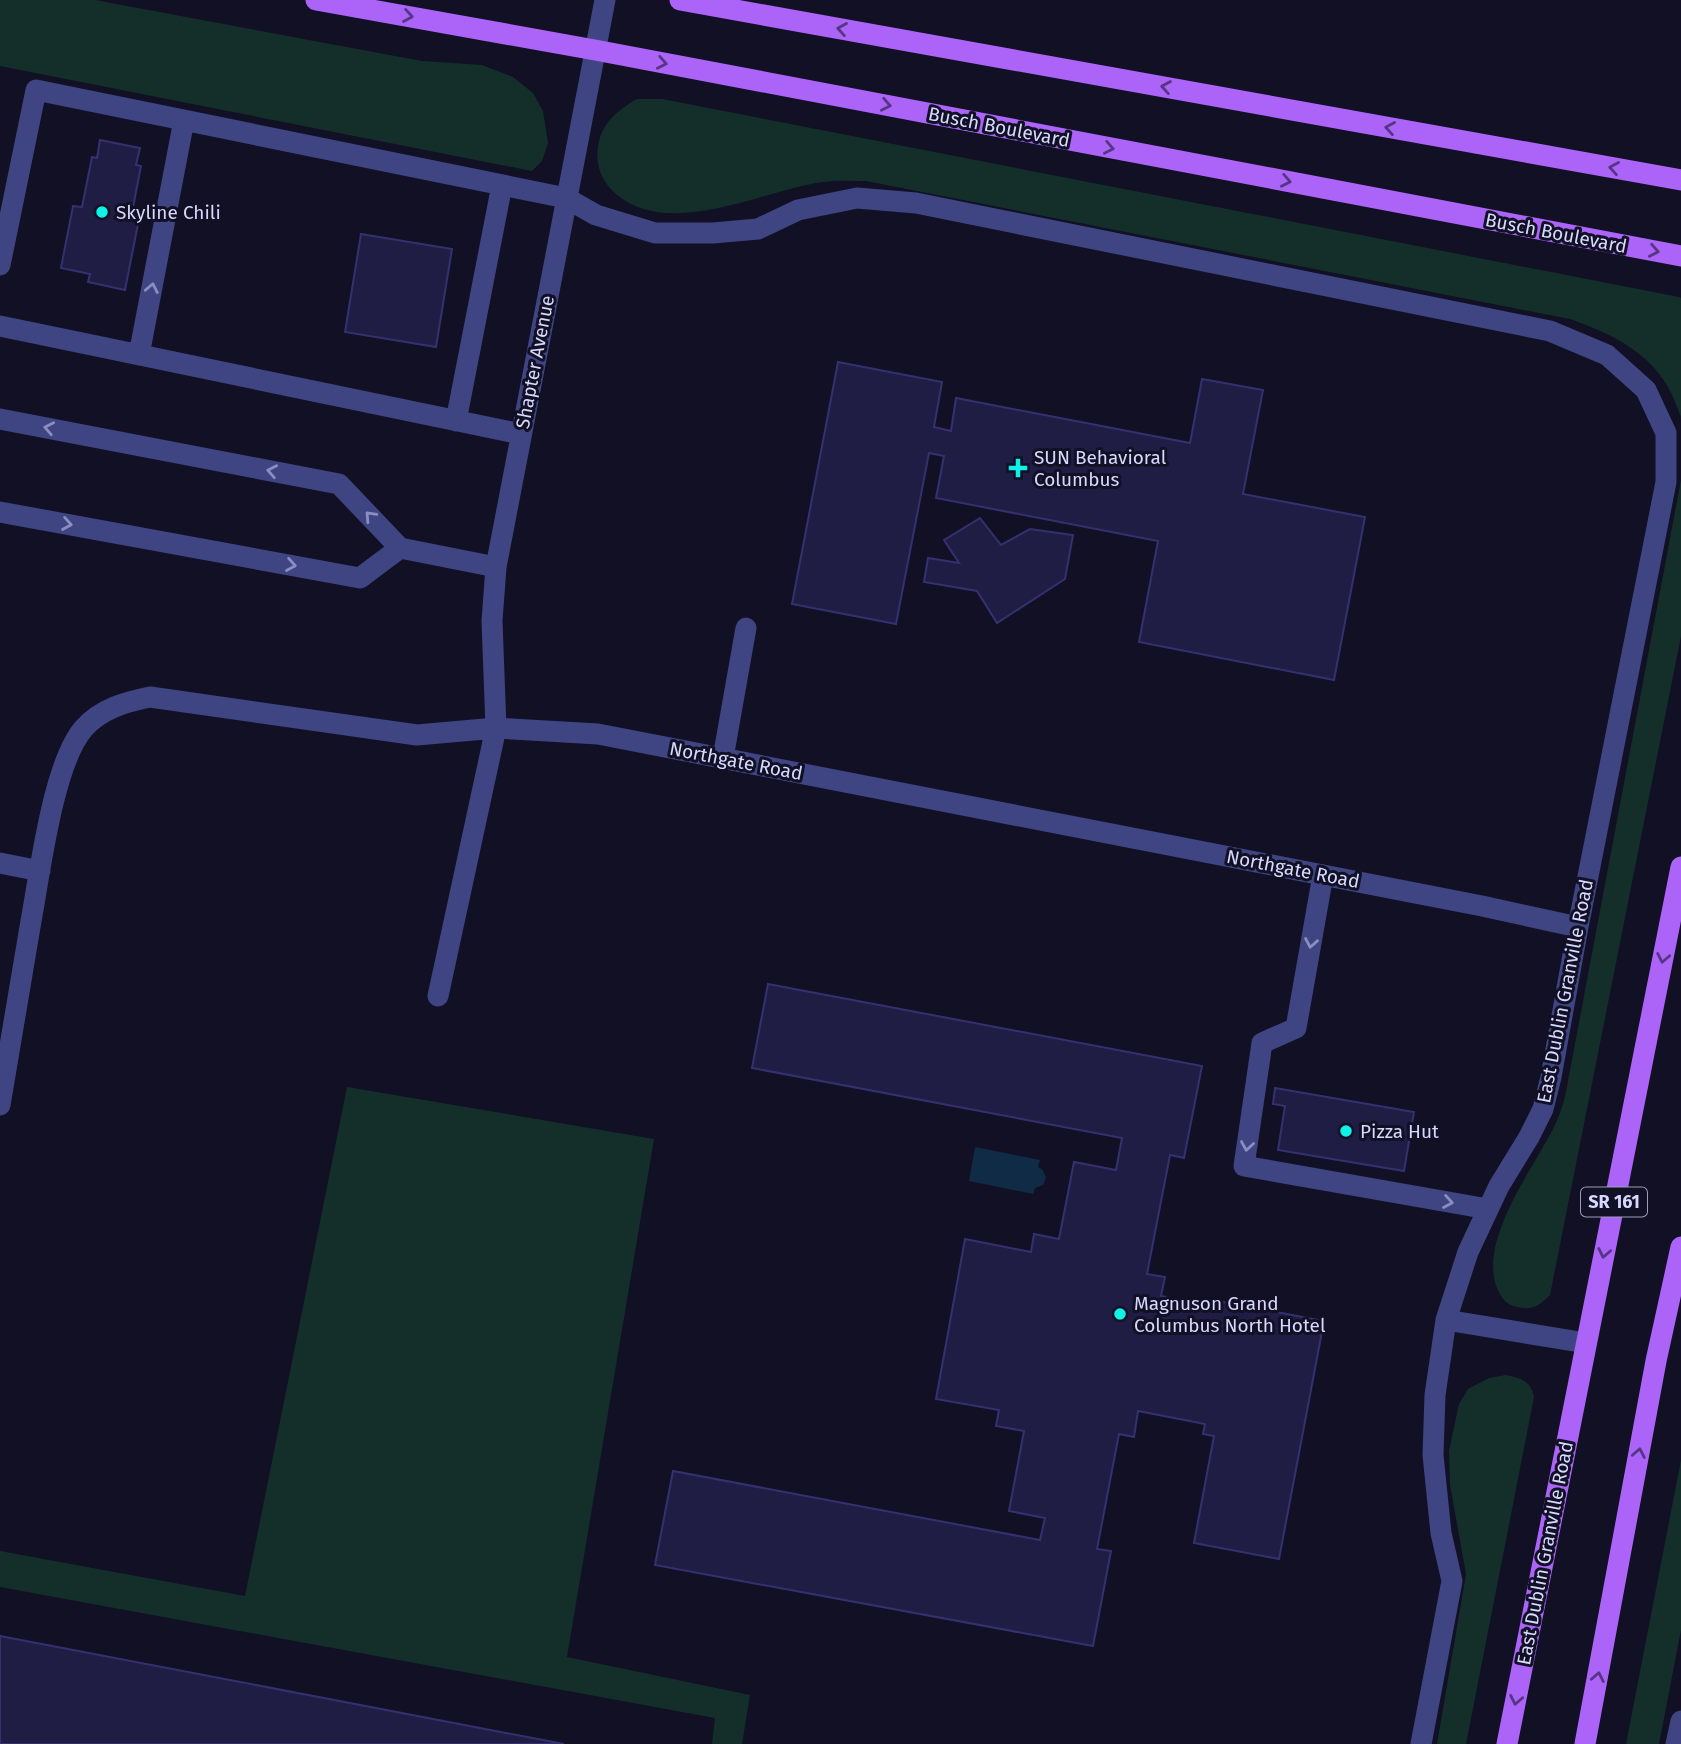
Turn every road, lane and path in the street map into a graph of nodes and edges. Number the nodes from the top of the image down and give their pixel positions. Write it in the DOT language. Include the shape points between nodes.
graph roads {
  1 [pos="316,0"];
  2 [pos="605,0"];
  3 [pos="680,0"];
  4 [pos="595,50"];
  5 [pos="184,120"];
  6 [pos="1681,180"];
  7 [pos="502,185"];
  8 [pos="566,198"];
  9 [pos="1681,256"];
  10 [pos="0,265"];
  11 [pos="0,326"];
  12 [pos="139,355"];
  13 [pos="0,419"];
  14 [pos="456,421"];
  15 [pos="521,434"];
  16 [pos="0,512"];
  17 [pos="400,548"];
  18 [pos="496,566"];
  19 [pos="746,628"];
  20 [pos="496,728"];
  21 [pos="723,758"];
  22 [pos="0,863"];
  23 [pos="1681,867"];
  24 [pos="40,871"];
  25 [pos="1323,875"];
  26 [pos="1577,927"];
  27 [pos="438,996"];
  28 [pos="0,1105"];
  29 [pos="1488,1209"];
  30 [pos="1681,1247"];
  31 [pos="1446,1320"];
  32 [pos="1586,1343"];
  33 [pos="1681,1721"];
  34 [pos="1421,1744"];
  35 [pos="1507,1744"];
  36 [pos="1585,1744"];
  37 [pos="1676,1744"];
  1 -- 4 [label="main road, Busch Boulevard, one-way"];
  2 -- 4 [label="street, Shapter Avenue"];
  6 -- 3 [label="main road, one-way"];
  4 -- 8 [label="street, Shapter Avenue"];
  4 -- 9 [label="main road, Busch Boulevard, one-way"];
  5 -- 7 [label="street"];
  5 -- 10 [label="street" via="36,90"];
  12 -- 5 [label="street, one-way"];
  7 -- 8 [label="street"];
  7 -- 14 [label="street"];
  8 -- 15 [label="street, Shapter Avenue"];
  8 -- 26 [label="street, East Dublin Granville Road" via="596,215 655,233 758,229 798,210 857,198 916,204 1550,331 1607,355 1646,390 1666,433 1666,482"];
  11 -- 12 [label="street"];
  12 -- 14 [label="street"];
  17 -- 13 [label="street, one-way" via="340,484"];
  14 -- 15 [label="street"];
  15 -- 18 [label="street, Shapter Avenue"];
  16 -- 17 [label="street, one-way" via="359,578"];
  17 -- 18 [label="street"];
  18 -- 20 [label="street, Shapter Avenue" via="492,621"];
  19 -- 21 [label="street"];
  20 -- 21 [label="street, Northgate Road" via="598,734"];
  20 -- 24 [label="street, Northgate Road" via="417,735 173,699 124,702 83,729 68,754"];
  20 -- 27 [label="street, Shapter Avenue"];
  21 -- 25 [label="street, Northgate Road"];
  22 -- 24 [label="street"];
  23 -- 32 [label="main road, East Dublin Granville Road / SR 161, one-way"];
  24 -- 28 [label="street, Northgate Road"];
  25 -- 26 [label="street, Northgate Road"];
  25 -- 29 [label="street, one-way" via="1296,1028 1262,1043 1244,1166"];
  26 -- 29 [label="street, East Dublin Granville Road" via="1543,1109"];
  29 -- 31 [label="street, East Dublin Granville Road"];
  36 -- 30 [label="main road, one-way"];
  31 -- 32 [label="street"];
  31 -- 34 [label="street, East Dublin Granville Road" via="1435,1395 1433,1455 1435,1495 1452,1581"];
  32 -- 35 [label="main road, East Dublin Granville Road / SR 161, one-way"];
  33 -- 37 [label="street"];
}
